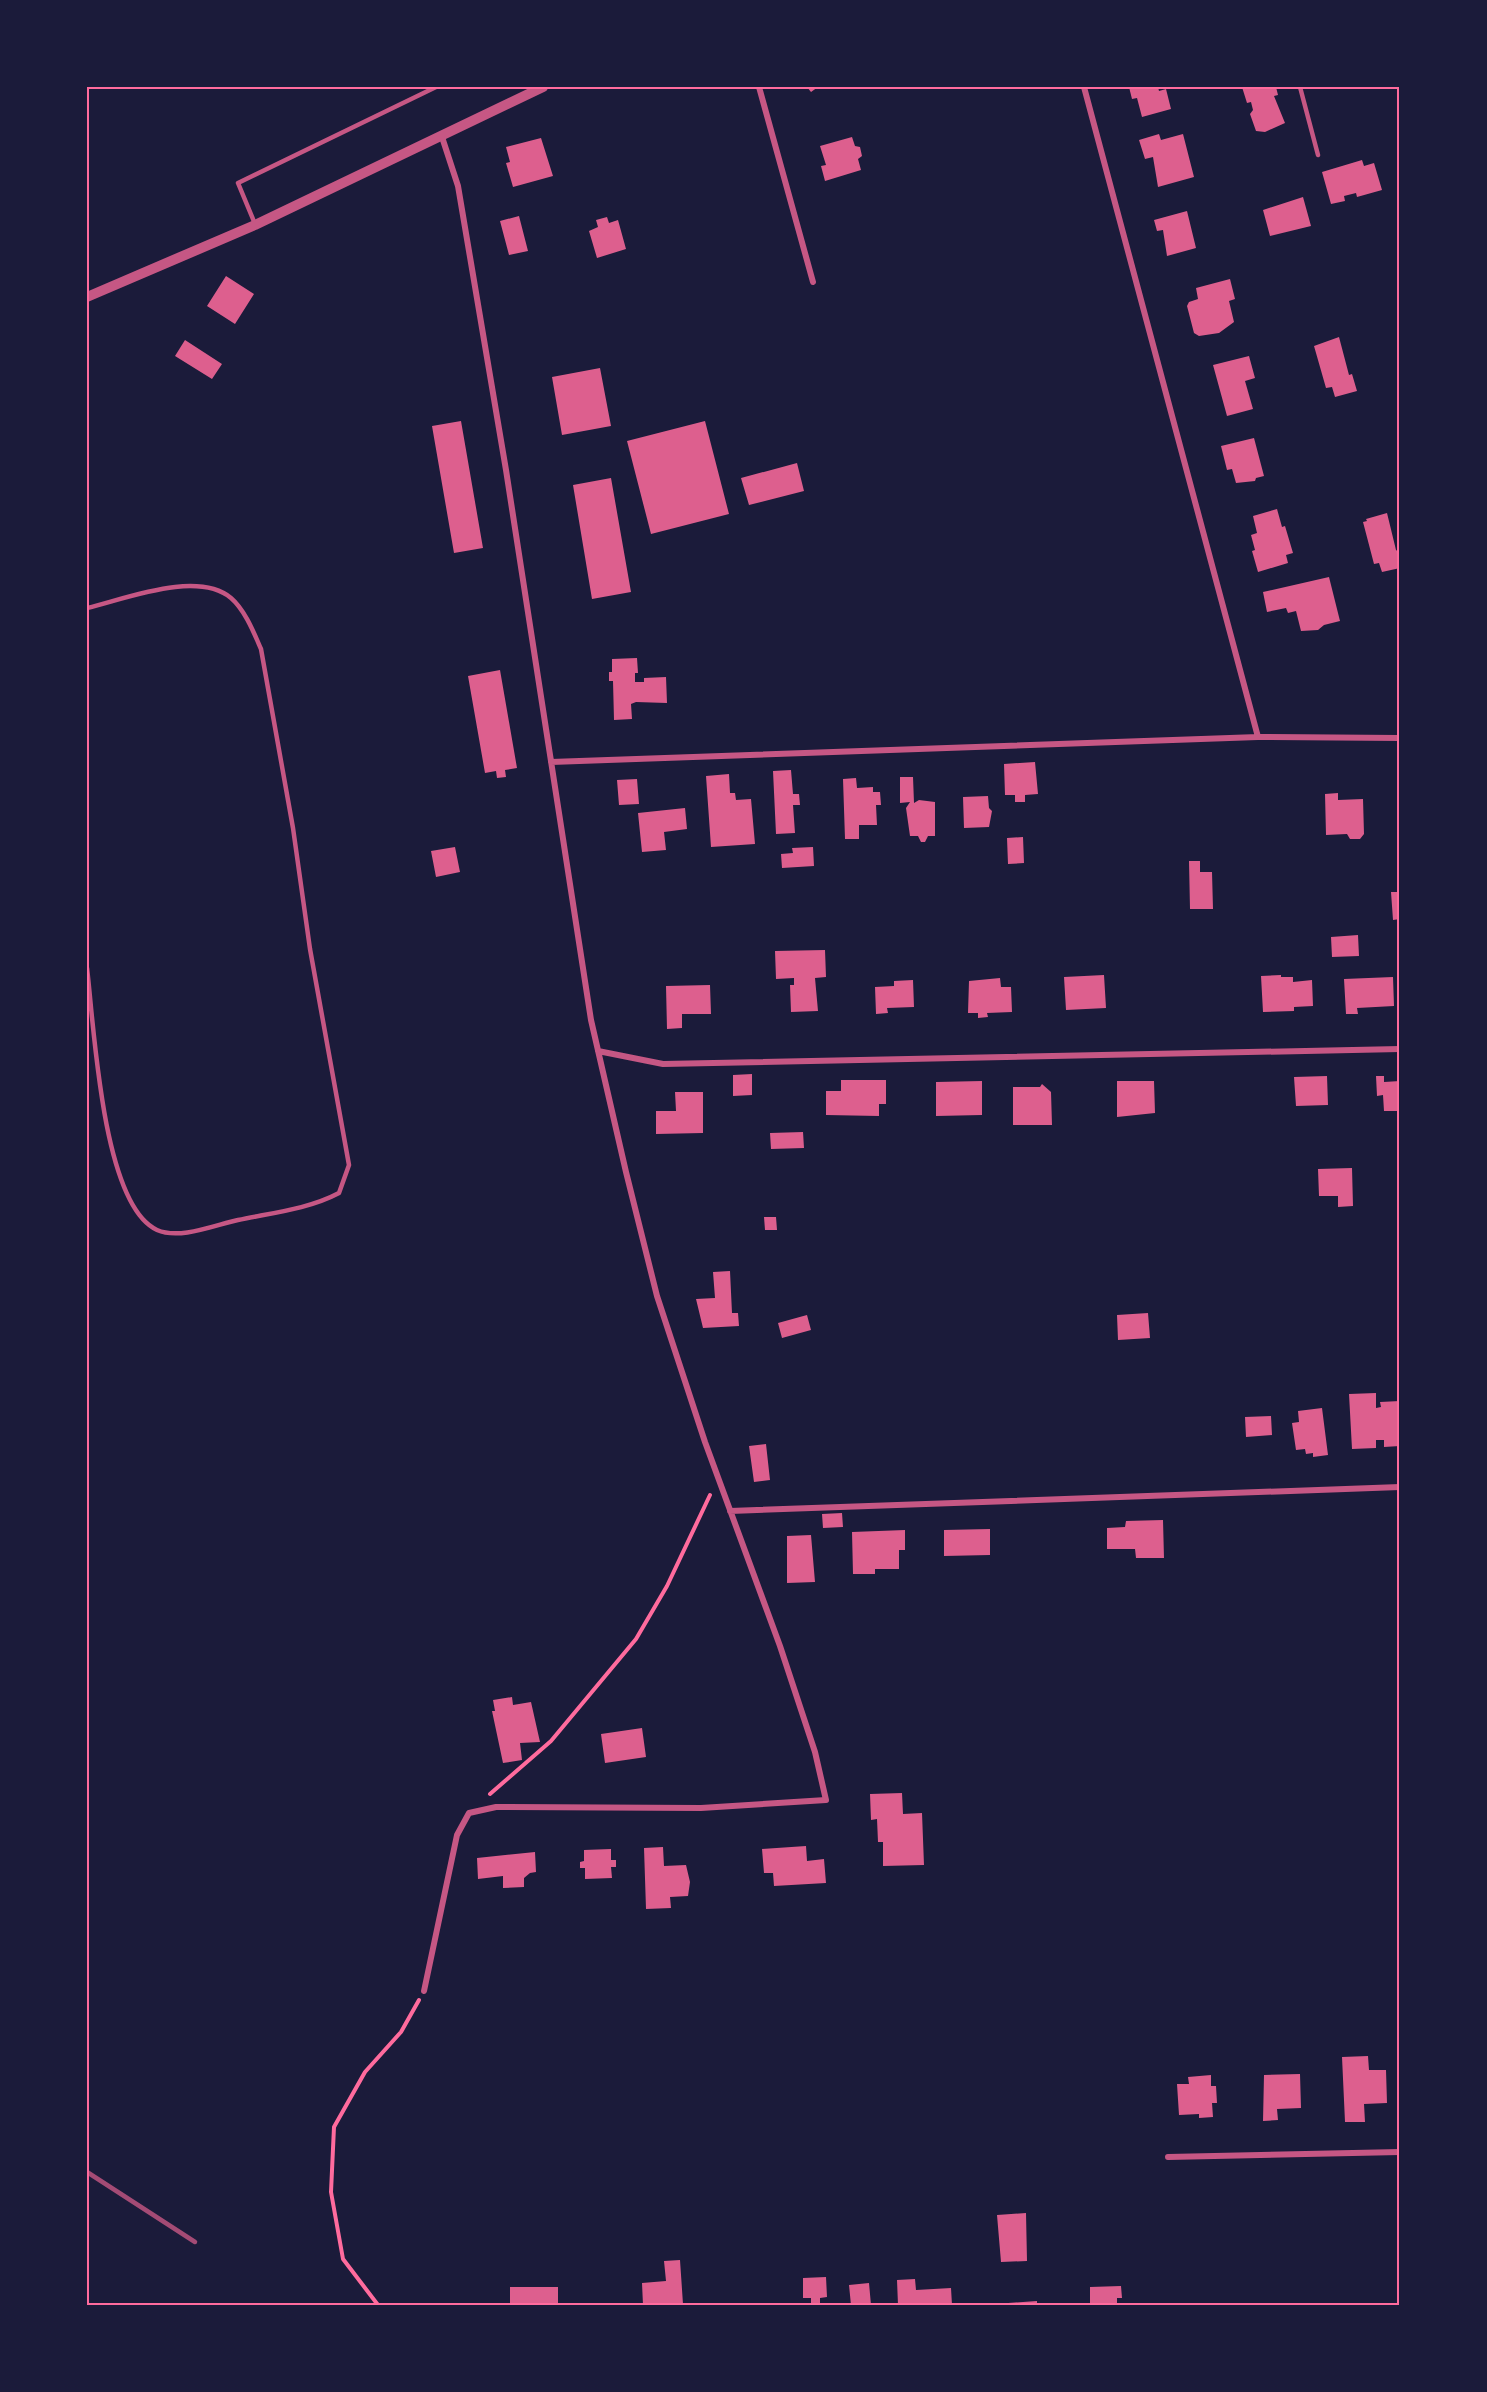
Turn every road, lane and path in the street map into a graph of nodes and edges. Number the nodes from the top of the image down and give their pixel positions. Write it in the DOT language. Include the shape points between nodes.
graph roads {
  1 [pos="436,87"];
  2 [pos="543,87"];
  3 [pos="759,87"];
  4 [pos="1084,87"];
  5 [pos="1300,87"];
  6 [pos="442,137"];
  7 [pos="1318,155"];
  8 [pos="255,225"];
  9 [pos="813,282"];
  10 [pos="87,297"];
  11 [pos="87,608"];
  12 [pos="1258,737"];
  13 [pos="1400,738"];
  14 [pos="551,762"];
  15 [pos="87,968"];
  16 [pos="1400,1049"];
  17 [pos="598,1051"];
  18 [pos="716,1473"];
  19 [pos="1400,1487"];
  20 [pos="730,1511"];
  21 [pos="469,1813"];
  22 [pos="424,1991"];
  23 [pos="1400,2152"];
  24 [pos="1168,2157"];
  25 [pos="378,2305"];
  1 -- 8 [label="lane" via="238,183"];
  2 -- 6 [label="street"];
  3 -- 9 [label="street"];
  4 -- 12 [label="street"];
  5 -- 7 [label="lane"];
  6 -- 8 [label="street"];
  6 -- 14 [label="street" via="460,198"];
  8 -- 10 [label="street"];
  11 -- 15 [label="lane" via="175,586 215,588 232,598 253,630 261,650 293,828 310,949 349,1165 339,1193 300,1207 183,1233 158,1230 140,1217 124,1191 110,1148"];
  12 -- 13 [label="street"];
  12 -- 14 [label="street"];
  14 -- 17 [label="street"];
  16 -- 17 [label="street" via="663,1064"];
  17 -- 18 [label="street" via="657,1296"];
  18 -- 20 [label="street"];
  18 -- 21 [label="path" via="709,1499 636,1639 551,1741"];
  19 -- 20 [label="street"];
  20 -- 21 [label="street" via="816,1752 826,1800 701,1808 496,1807"];
  21 -- 22 [label="street" via="457,1835"];
  22 -- 25 [label="path" via="401,2032 365,2072 334,2127 331,2192 343,2259"];
  23 -- 24 [label="street"];
}
